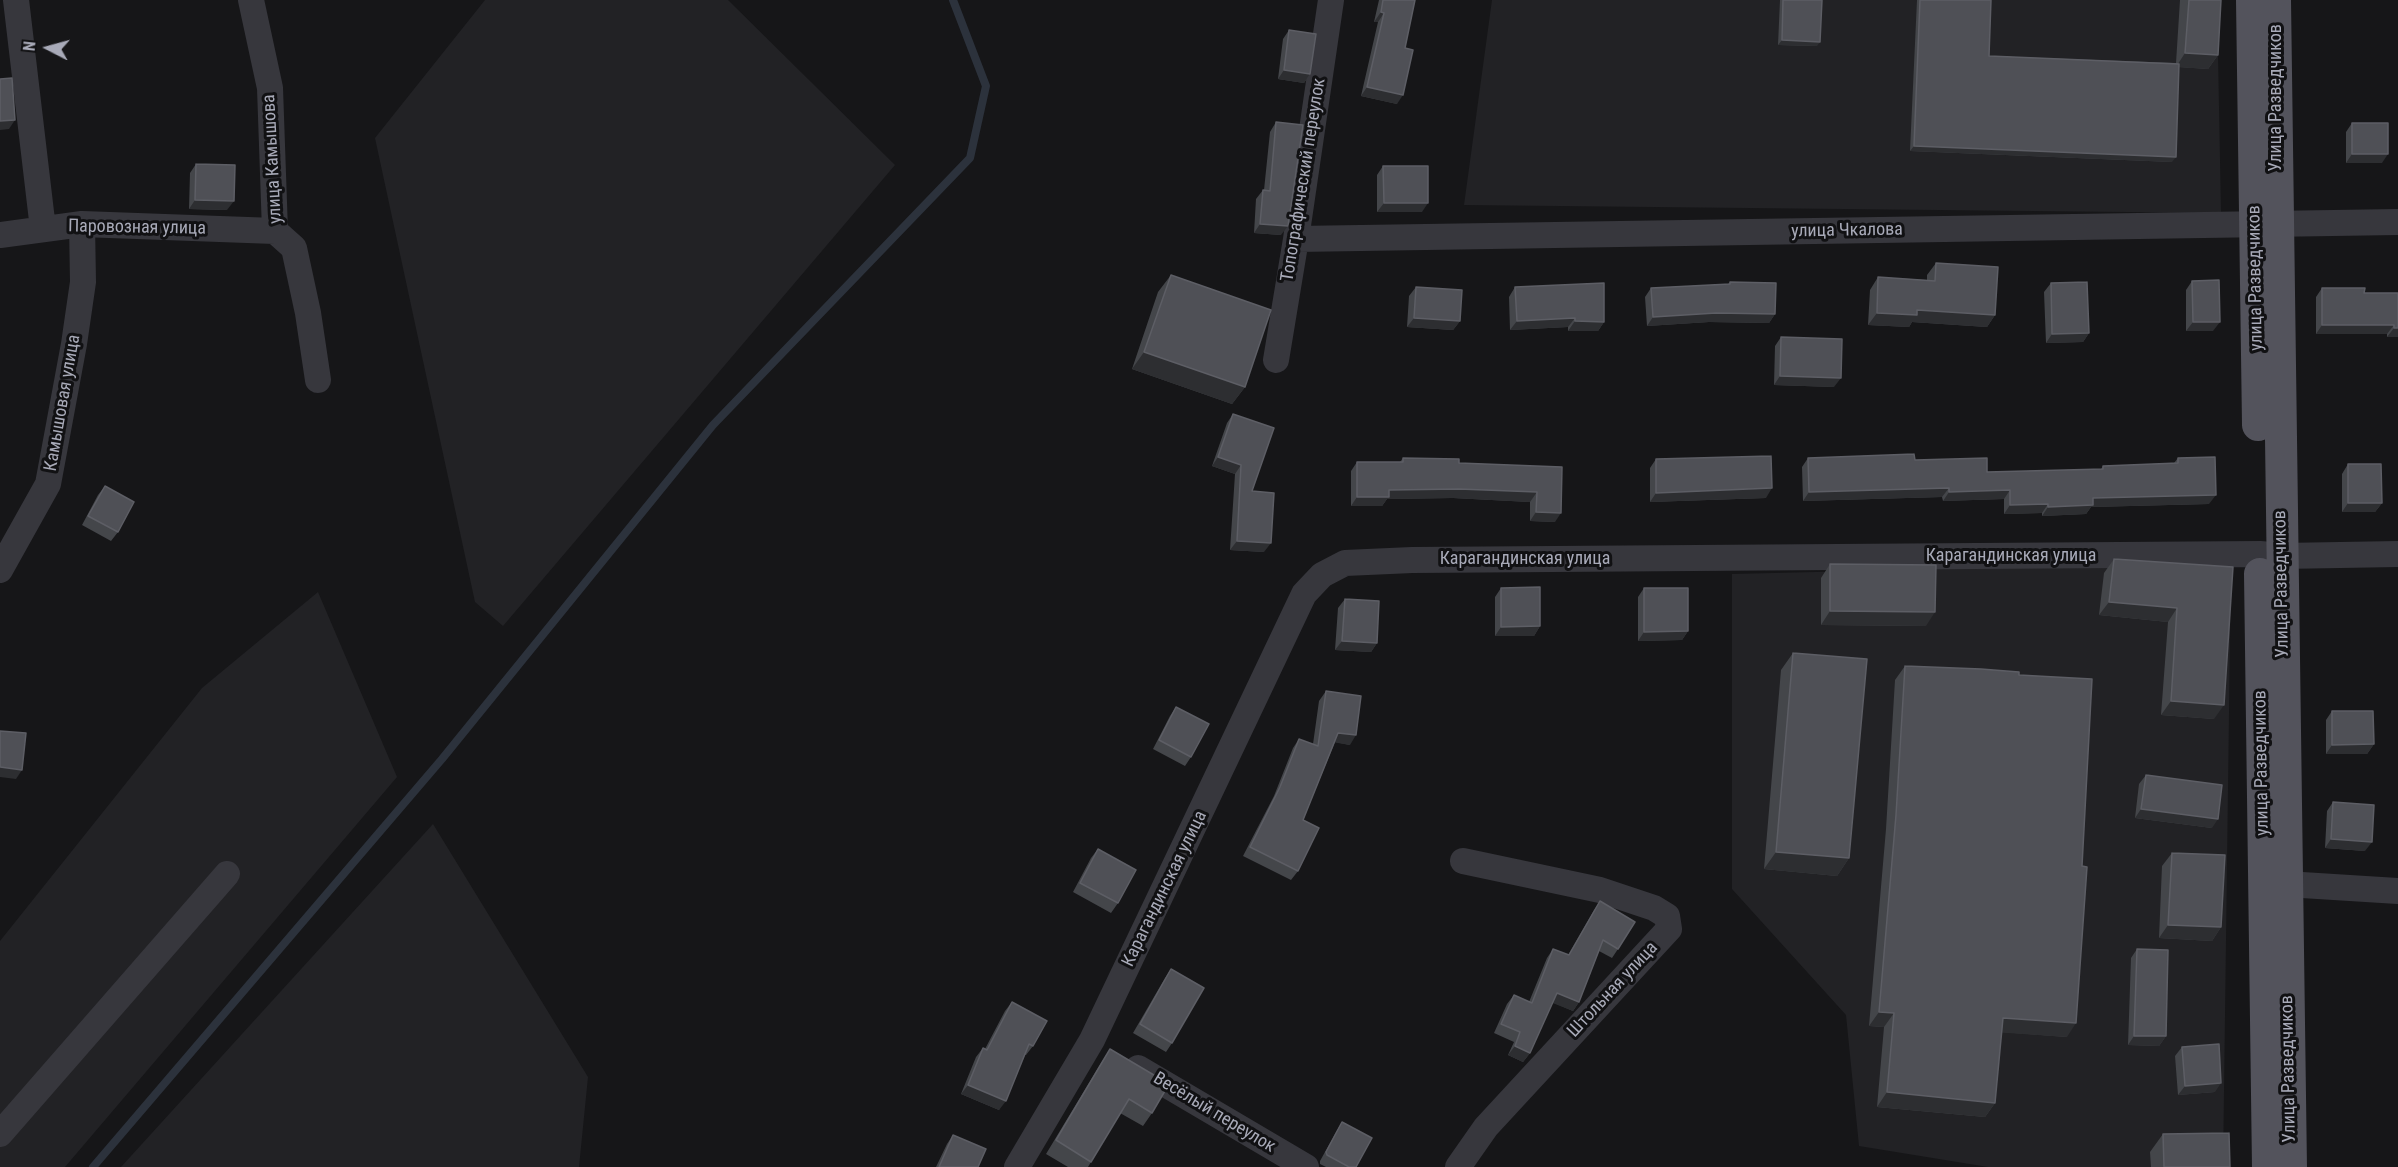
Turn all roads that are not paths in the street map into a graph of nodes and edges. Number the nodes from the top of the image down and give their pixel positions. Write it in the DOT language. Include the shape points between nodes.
graph roads {
  1 [pos="16,0"];
  2 [pos="251,0"];
  3 [pos="1331,0"];
  4 [pos="2252,0"];
  5 [pos="2275,0"];
  6 [pos="2398,222"];
  7 [pos="82,224"];
  8 [pos="2266,224"];
  9 [pos="43,229"];
  10 [pos="275,231"];
  11 [pos="0,235"];
  12 [pos="1296,239"];
  13 [pos="1276,360"];
  14 [pos="318,380"];
  15 [pos="2398,554"];
  16 [pos="2271,555"];
  17 [pos="0,570"];
  18 [pos="1463,861"];
  19 [pos="227,874"];
  20 [pos="2275,883"];
  21 [pos="2398,891"];
  22 [pos="1109,1050"];
  23 [pos="0,1134"];
  24 [pos="1017,1167"];
  25 [pos="1304,1167"];
  26 [pos="1458,1167"];
  27 [pos="2268,1167"];
  28 [pos="2291,1167"];
  1 -- 9 [label="street"];
  2 -- 10 [label="street, улица Камышова" via="270,88"];
  3 -- 12 [label="street, Топографический переулок"];
  4 -- 8 [label="main road, улица Разведчиков"];
  5 -- 8 [label="main road, Улица Разведчиков"];
  6 -- 8 [label="street, улица Чкалова"];
  7 -- 9 [label="street, Паровозная улица"];
  7 -- 10 [label="street, Паровозная улица"];
  7 -- 17 [label="street, Камышовая улица" via="83,282 75,344 48,484"];
  8 -- 12 [label="street, улица Чкалова"];
  8 -- 16 [label="main road, улица Разведчиков"];
  9 -- 11 [label="street, Паровозная улица"];
  10 -- 14 [label="street, улица Камышова" via="294,248"];
  12 -- 13 [label="street, Топографический переулок"];
  15 -- 16 [label="street, Карагандинская улица"];
  16 -- 20 [label="main road, улица Разведчиков"];
  16 -- 22 [label="street, Карагандинская улица" via="1345,563 1322,575 1304,594"];
  18 -- 26 [label="street, Штольная улица" via="1600,891 1654,908 1667,916 1669,929 1486,1128"];
  19 -- 23 [label="street"];
  20 -- 21 [label="street"];
  20 -- 27 [label="main road, улица Разведчиков"];
  20 -- 28 [label="main road, Улица Разведчиков"];
  22 -- 24 [label="street, Карагандинская улица"];
  22 -- 25 [label="street, Весёлый переулок"];
}
